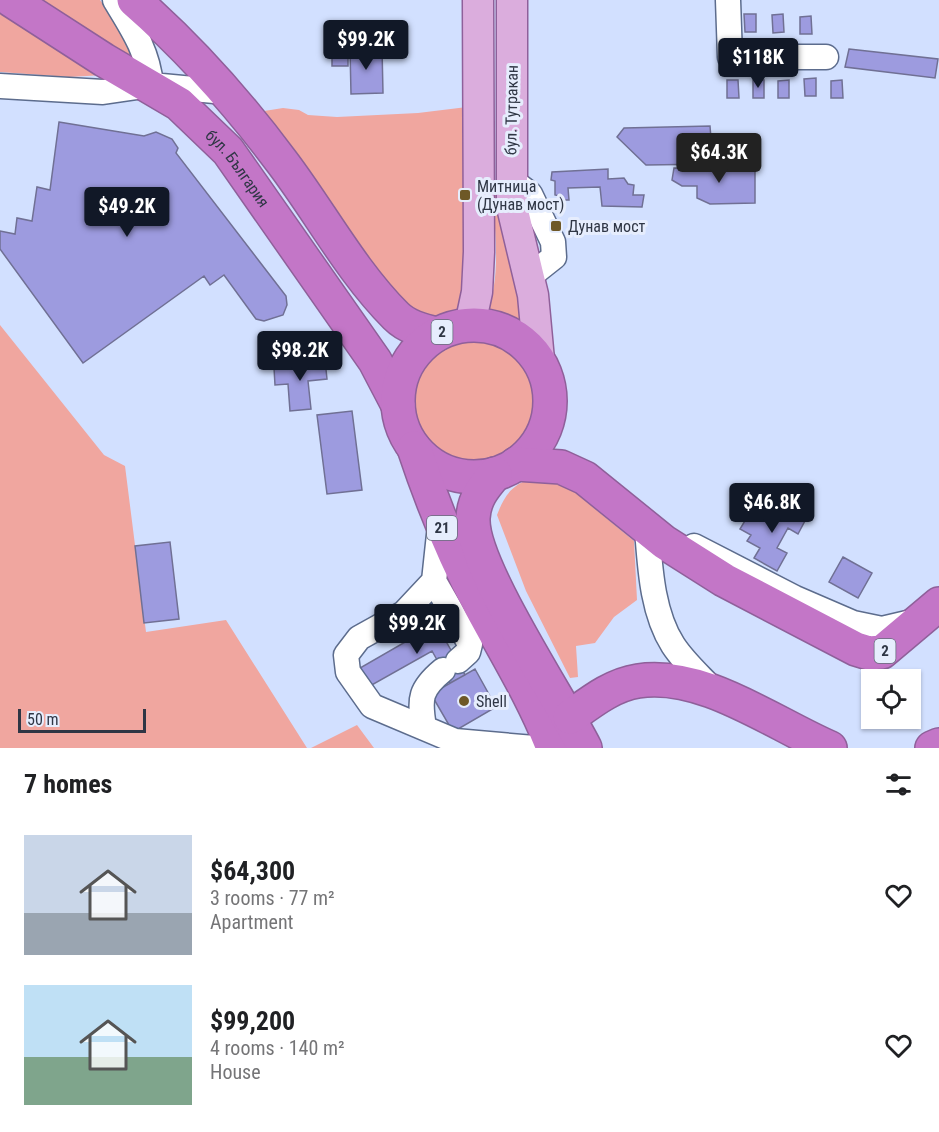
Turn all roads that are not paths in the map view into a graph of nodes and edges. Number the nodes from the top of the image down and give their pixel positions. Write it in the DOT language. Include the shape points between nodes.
graph roads {
  1 [pos="11,0"];
  2 [pos="115,0"];
  3 [pos="134,0"];
  4 [pos="478,0"];
  5 [pos="512,0"];
  6 [pos="728,0"];
  7 [pos="826,57"];
  8 [pos="151,85"];
  9 [pos="0,86"];
  10 [pos="225,92"];
  11 [pos="470,325"];
  12 [pos="437,334"];
  13 [pos="539,360"];
  14 [pos="550,396"];
  15 [pos="398,405"];
  16 [pos="414,448"];
  17 [pos="506,469"];
  18 [pos="585,478"];
  19 [pos="440,525"];
  20 [pos="655,535"];
  21 [pos="434,581"];
  22 [pos="930,612"];
  23 [pos="714,692"];
  24 [pos="570,717"];
  25 [pos="424,728"];
  26 [pos="939,745"];
  27 [pos="534,748"];
  28 [pos="553,748"];
  29 [pos="585,748"];
  30 [pos="830,748"];
  31 [pos="932,748"];
  1 -- 8 [label="highway, бул. България / 2" via="104,60"];
  2 -- 8 [label="street" via="142,45"];
  3 -- 10 [label="highway, 2"];
  4 -- 11 [label="main road, бул. Тутракан" via="479,252"];
  5 -- 13 [label="main road, бул. Тутракан" via="512,207 530,276"];
  6 -- 7 [label="street" via="730,57"];
  8 -- 9 [label="street" via="103,92"];
  8 -- 10 [label="street"];
  8 -- 15 [label="highway, бул. България / 2" via="191,114 228,151 375,362"];
  10 -- 12 [label="highway, 2" via="281,161 387,306 410,326"];
  11 -- 12 [label="highway, 2"];
  11 -- 13 [label="highway, 2" via="490,326 509,333"];
  12 -- 15 [label="highway, 2" via="407,364"];
  13 -- 14 [label="highway, 2"];
  14 -- 17 [label="highway, 2" via="542,434 531,451"];
  14 -- 18 [label="highway" via="557,424"];
  15 -- 16 [label="highway, 2" via="403,428"];
  16 -- 17 [label="highway, 2" via="430,463 450,473 472,477"];
  16 -- 19 [label="highway, 21"];
  17 -- 18 [label="highway, 2" via="561,467"];
  17 -- 24 [label="highway, 2" via="480,492 474,505 476,543"];
  18 -- 20 [label="highway, 2"];
  19 -- 21 [label="street"];
  19 -- 28 [label="highway, 21" via="525,686"];
  20 -- 22 [label="highway, 2" via="724,580 869,653 882,652"];
  20 -- 23 [label="street" via="659,616 685,662"];
  21 -- 25 [label="street" via="470,644 468,652 425,685 420,705"];
  21 -- 25 [label="street" via="404,613 359,638 346,655 348,672 372,706"];
  23 -- 24 [label="highway" via="694,684 638,681 599,696"];
  23 -- 30 [label="highway"];
  24 -- 29 [label="highway, 2"];
  25 -- 27 [label="street" via="455,741"];
  26 -- 31 [label="highway"];
}
